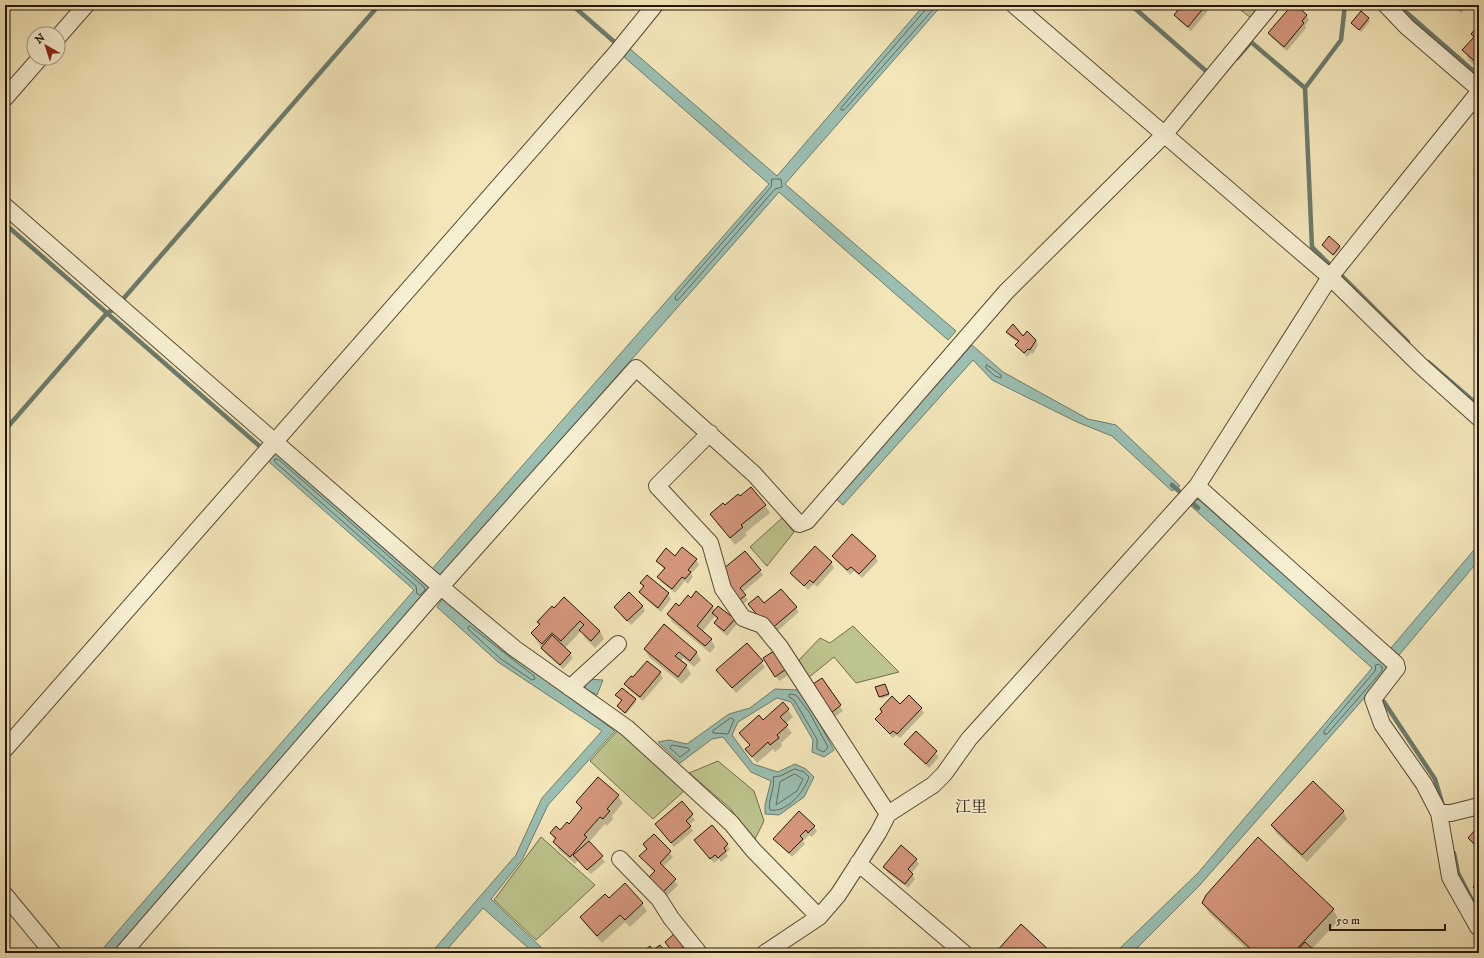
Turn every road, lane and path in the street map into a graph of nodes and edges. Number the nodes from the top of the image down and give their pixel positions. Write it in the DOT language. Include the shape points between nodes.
graph roads {
  1 [pos="86,5"];
  2 [pos="655,5"];
  3 [pos="1271,5"];
  4 [pos="1386,5"];
  5 [pos="1024,8"];
  6 [pos="66,28"];
  7 [pos="33,66"];
  8 [pos="1479,90"];
  9 [pos="5,98"];
  10 [pos="1164,134"];
  11 [pos="5,206"];
  12 [pos="1330,278"];
  13 [pos="1479,418"];
  14 [pos="710,433"];
  15 [pos="273,441"];
  16 [pos="1189,494"];
  17 [pos="435,593"];
  18 [pos="618,644"];
  19 [pos="570,688"];
  20 [pos="5,749"];
  21 [pos="1479,806"];
  22 [pos="1444,813"];
  23 [pos="888,814"];
  24 [pos="620,859"];
  25 [pos="858,863"];
  26 [pos="5,895"];
  27 [pos="819,917"];
  28 [pos="1478,927"];
  29 [pos="53,953"];
  30 [pos="123,953"];
  31 [pos="699,953"];
  32 [pos="765,953"];
  33 [pos="964,953"];
  1 -- 6 [label="street"];
  2 -- 15 [label="street" via="616,53"];
  3 -- 10 [label="street"];
  4 -- 8 [label="street" via="1407,27"];
  5 -- 10 [label="street"];
  7 -- 9 [label="street"];
  8 -- 12 [label="street"];
  10 -- 12 [label="street"];
  10 -- 14 [label="street" via="1006,292 807,521 799,524 754,474"];
  11 -- 15 [label="street"];
  12 -- 13 [label="street"];
  12 -- 16 [label="street"];
  14 -- 17 [label="street" via="636,368"];
  14 -- 23 [label="street" via="657,486 710,543 723,589 743,618 762,625 780,647"];
  15 -- 17 [label="street"];
  15 -- 20 [label="street"];
  16 -- 22 [label="street" via="1396,664 1397,668 1377,694 1382,724"];
  16 -- 23 [label="street" via="969,739 944,774 933,785"];
  17 -- 19 [label="street"];
  17 -- 30 [label="street"];
  18 -- 19 [label="street"];
  19 -- 27 [label="street" via="627,728 690,784 731,823 754,851"];
  21 -- 22 [label="street"];
  22 -- 28 [label="street" via="1450,877"];
  23 -- 25 [label="street"];
  24 -- 31 [label="street" via="659,899"];
  25 -- 27 [label="street" via="838,896"];
  25 -- 33 [label="street"];
  26 -- 29 [label="street"];
  27 -- 32 [label="street"];
}
